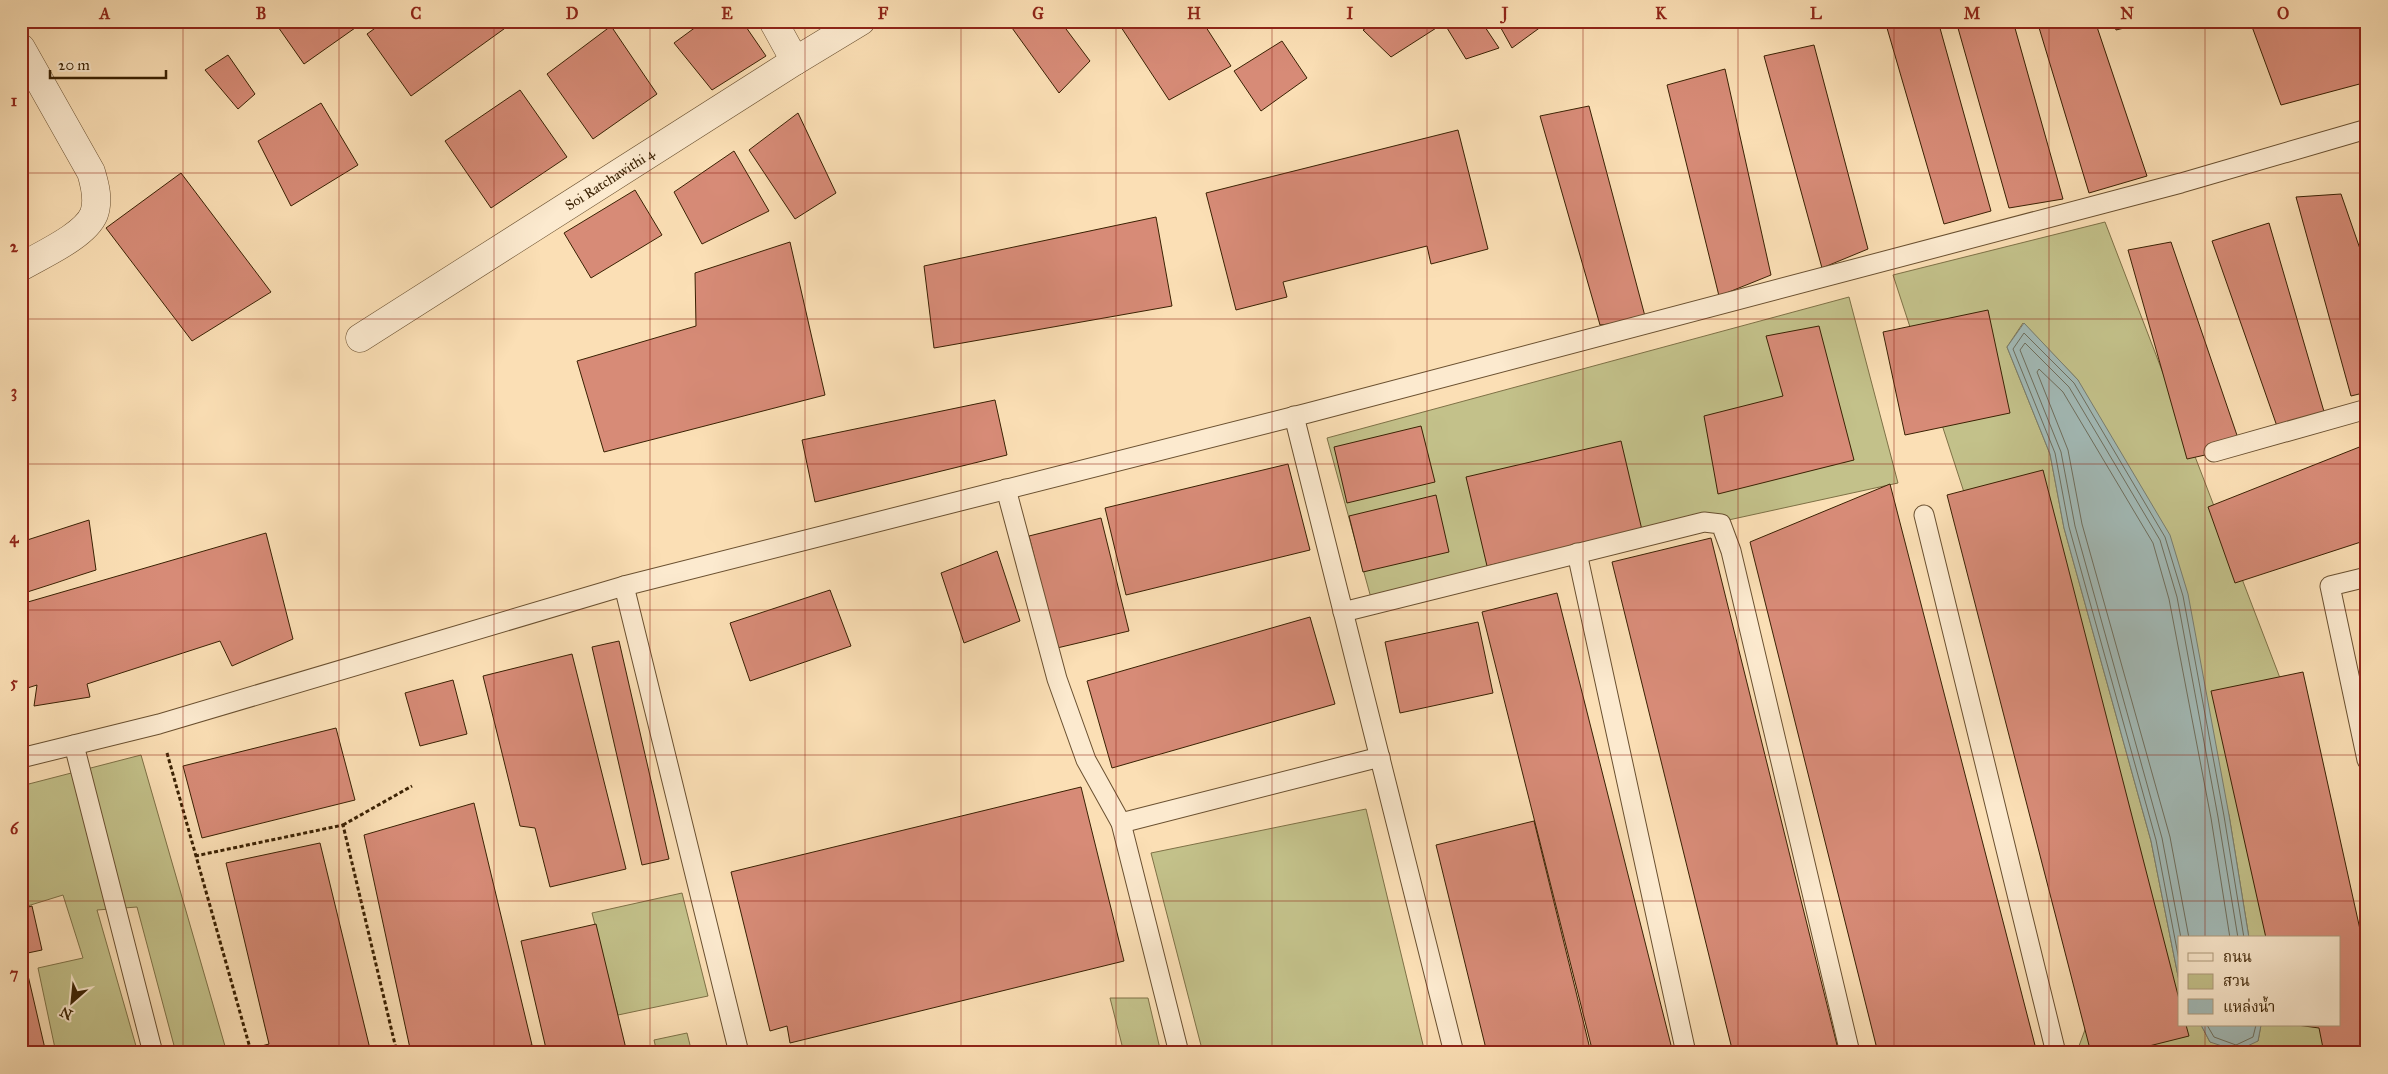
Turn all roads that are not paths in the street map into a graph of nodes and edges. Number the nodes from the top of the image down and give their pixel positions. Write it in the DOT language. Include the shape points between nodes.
graph roads {
  1 [pos="772,21"];
  2 [pos="860,21"];
  3 [pos="21,48"];
  4 [pos="795,60"];
  5 [pos="2367,130"];
  6 [pos="21,267"];
  7 [pos="360,338"];
  8 [pos="2367,409"];
  9 [pos="1294,416"];
  10 [pos="2214,452"];
  11 [pos="1006,489"];
  12 [pos="1924,515"];
  13 [pos="1577,553"];
  14 [pos="2367,576"];
  15 [pos="624,586"];
  16 [pos="1343,612"];
  17 [pos="2365,741"];
  18 [pos="74,745"];
  19 [pos="1380,757"];
  20 [pos="21,758"];
  21 [pos="2367,760"];
  22 [pos="1121,823"];
  23 [pos="152,1053"];
  24 [pos="739,1053"];
  25 [pos="1179,1053"];
  26 [pos="1454,1053"];
  27 [pos="1686,1053"];
  28 [pos="1850,1053"];
  29 [pos="2056,1053"];
  1 -- 4 [label="street"];
  2 -- 4 [label="street, Soi Ratchawithi 4"];
  3 -- 6 [label="street" via="91,172 96,192 94,215 79,233"];
  4 -- 7 [label="street, Soi Ratchawithi 4"];
  5 -- 9 [label="lane" via="2171,186"];
  8 -- 10 [label="lane"];
  9 -- 11 [label="lane"];
  9 -- 16 [label="lane"];
  11 -- 15 [label="lane"];
  11 -- 22 [label="lane" via="1057,679 1086,760"];
  12 -- 29 [label="lane"];
  13 -- 16 [label="lane"];
  13 -- 27 [label="lane"];
  13 -- 28 [label="lane" via="1704,522 1721,524 1733,560"];
  14 -- 17 [label="lane" via="2330,586"];
  15 -- 18 [label="lane" via="159,724"];
  15 -- 24 [label="lane"];
  16 -- 19 [label="lane"];
  17 -- 21 [label="lane"];
  18 -- 20 [label="lane"];
  18 -- 23 [label="lane"];
  19 -- 22 [label="lane"];
  19 -- 26 [label="lane"];
  22 -- 25 [label="lane"];
}
